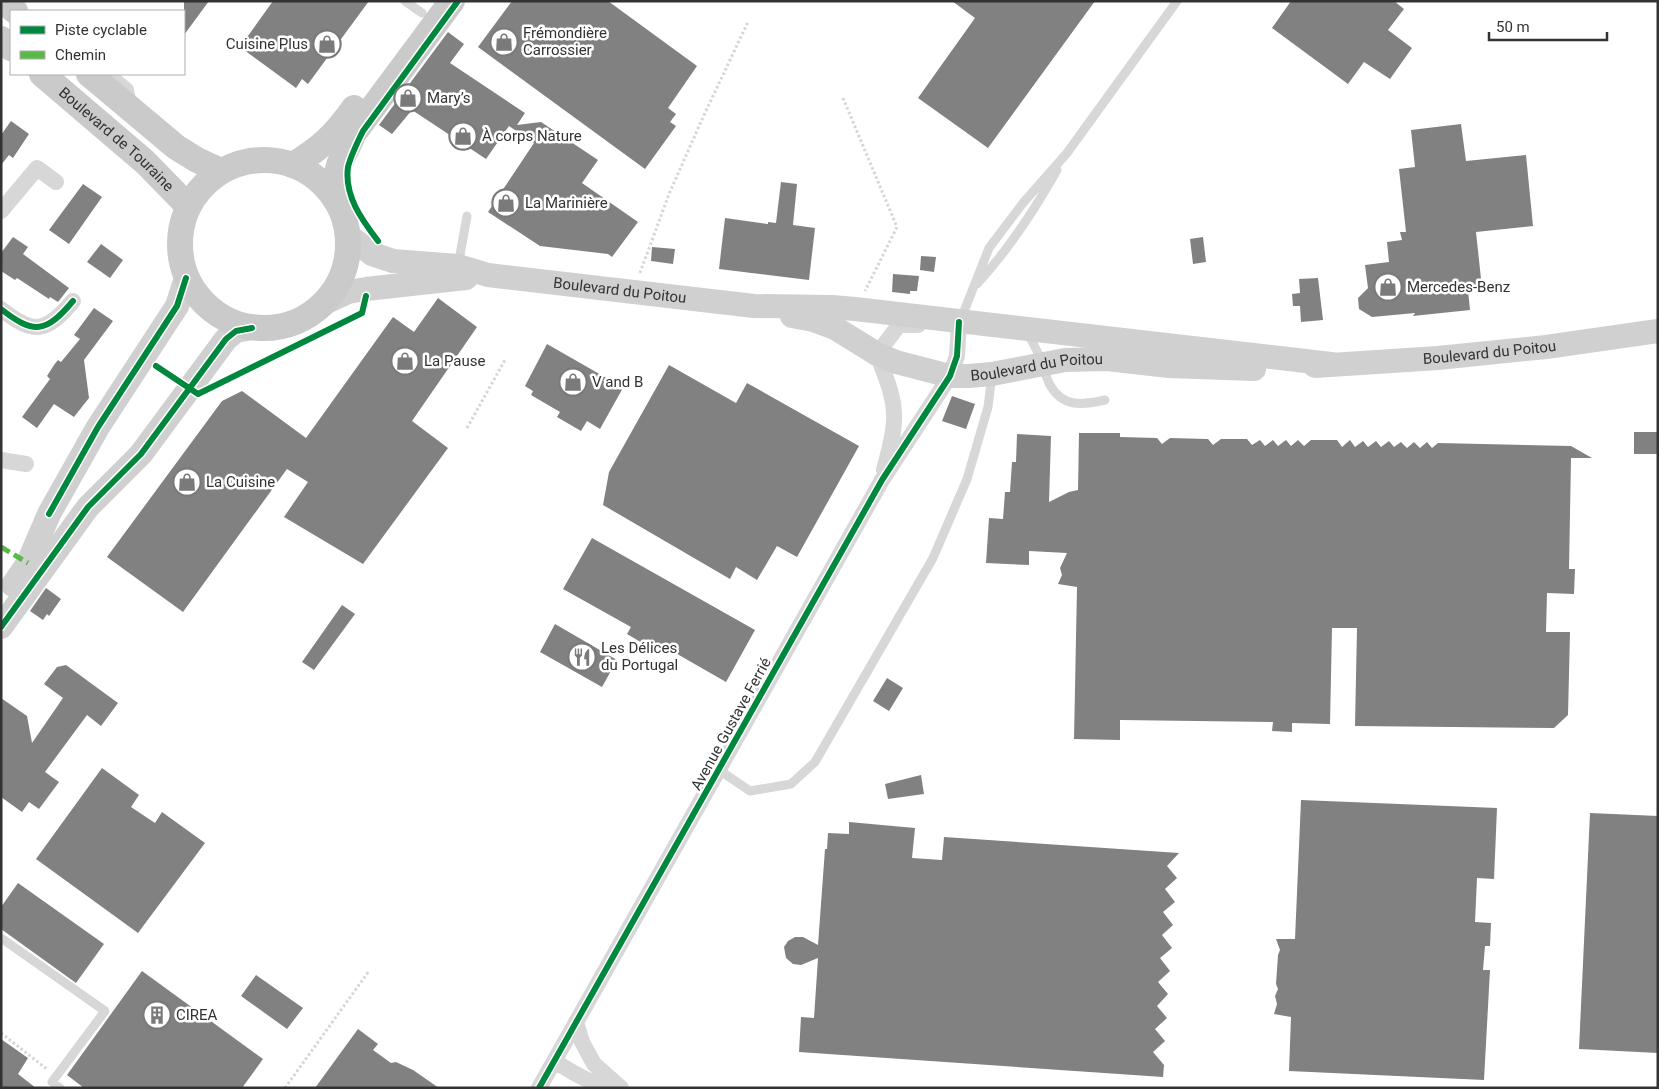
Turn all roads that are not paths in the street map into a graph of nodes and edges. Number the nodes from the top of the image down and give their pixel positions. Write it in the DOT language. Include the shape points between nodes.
graph roads {
  1 [pos="4,1"];
  2 [pos="452,1"];
  3 [pos="1177,1"];
  4 [pos="420,5"];
  5 [pos="14,10"];
  6 [pos="43,75"];
  7 [pos="90,75"];
  8 [pos="113,75"];
  9 [pos="134,112"];
  10 [pos="1067,152"];
  11 [pos="293,164"];
  12 [pos="222,171"];
  13 [pos="56,182"];
  14 [pos="335,199"];
  15 [pos="188,206"];
  16 [pos="1,212"];
  17 [pos="467,216"];
  18 [pos="348,235"];
  19 [pos="458,266"];
  20 [pos="488,275"];
  21 [pos="186,278"];
  22 [pos="974,288"];
  23 [pos="73,301"];
  24 [pos="322,304"];
  25 [pos="754,306"];
  26 [pos="1,309"];
  27 [pos="951,321"];
  28 [pos="252,328"];
  29 [pos="1024,329"];
  30 [pos="1654,332"];
  31 [pos="877,354"];
  32 [pos="1043,364"];
  33 [pos="1331,364"];
  34 [pos="992,374"];
  35 [pos="950,376"];
  36 [pos="1105,400"];
  37 [pos="1,460"];
  38 [pos="26,464"];
  39 [pos="882,480"];
  40 [pos="1,600"];
  41 [pos="1,627"];
  42 [pos="720,770"];
  43 [pos="1,938"];
  44 [pos="576,1022"];
  45 [pos="554,1061"];
  46 [pos="60,1088"];
  47 [pos="539,1088"];
  48 [pos="603,1088"];
  49 [pos="621,1088"];
  1 -- 5 [label="main road"];
  2 -- 14 [label="main road" via="354,133 339,165"];
  3 -- 10 [label="lane"];
  4 -- 11 [label="main road" via="337,131 316,151"];
  6 -- 15 [label="main road, Boulevard de Touraine" via="145,162"];
  7 -- 9 [label="main road, Boulevard de Touraine"];
  8 -- 9 [label="lane" via="129,88"];
  9 -- 12 [label="main road, Boulevard de Touraine" via="176,147"];
  10 -- 22 [label="lane" via="1032,213 1001,258"];
  10 -- 22 [label="lane" via="989,248"];
  11 -- 12 [label="main road" via="252,161"];
  11 -- 14 [label="main road" via="313,175"];
  12 -- 15 [label="main road" via="202,186"];
  13 -- 16 [label="street" via="37,168"];
  14 -- 18 [label="main road" via="344,216"];
  15 -- 21 [label="main road" via="180,229 179,254"];
  17 -- 19 [label="lane"];
  18 -- 19 [label="main road, Boulevard du Poitou" via="372,254 393,261"];
  18 -- 24 [label="main road" via="346,260 338,284"];
  19 -- 20 [label="main road, Boulevard du Poitou"];
  20 -- 24 [label="main road, Boulevard du Poitou" via="348,292"];
  20 -- 25 [label="main road, Boulevard du Poitou"];
  21 -- 28 [label="main road" via="202,302 224,319"];
  21 -- 40 [label="main road" via="178,306 98,427 49,514 28,564"];
  22 -- 27 [label="lane"];
  23 -- 26 [label="street" via="44,327 27,326"];
  24 -- 28 [label="main road" via="302,319 277,327"];
  25 -- 27 [label="main road, Boulevard du Poitou" via="856,309"];
  25 -- 31 [label="main road, Boulevard du Poitou" via="835,328"];
  27 -- 29 [label="main road, Boulevard du Poitou"];
  27 -- 31 [label="street" via="899,325"];
  27 -- 35 [label="street, Avenue Gustave Ferrié" via="960,336"];
  28 -- 41 [label="main road" via="236,331 226,339 141,454 88,506"];
  29 -- 32 [label="lane"];
  29 -- 33 [label="main road, Boulevard du Poitou"];
  30 -- 33 [label="main road, Boulevard du Poitou" via="1438,358"];
  31 -- 35 [label="main road, Boulevard du Poitou"];
  31 -- 39 [label="street, Avenue Gustave Ferrié" via="894,415"];
  32 -- 33 [label="main road, Boulevard du Poitou" via="1107,359 1218,368 1276,369"];
  32 -- 34 [label="main road, Boulevard du Poitou"];
  32 -- 36 [label="lane" via="1049,384 1059,397 1085,404"];
  34 -- 35 [label="main road, Boulevard du Poitou"];
  34 -- 42 [label="lane" via="988,408 967,478 932,558 815,762 791,784 750,791"];
  35 -- 39 [label="street, Avenue Gustave Ferrié"];
  37 -- 38 [label="street"];
  39 -- 42 [label="street, Avenue Gustave Ferrié"];
  42 -- 44 [label="street, Avenue Gustave Ferrié"];
  43 -- 46 [label="lane" via="105,1011 52,1082"];
  44 -- 45 [label="street, Avenue Gustave Ferrié"];
  44 -- 49 [label="street" via="594,1064"];
  45 -- 47 [label="street, Avenue Gustave Ferrié"];
  45 -- 48 [label="street"];
}
